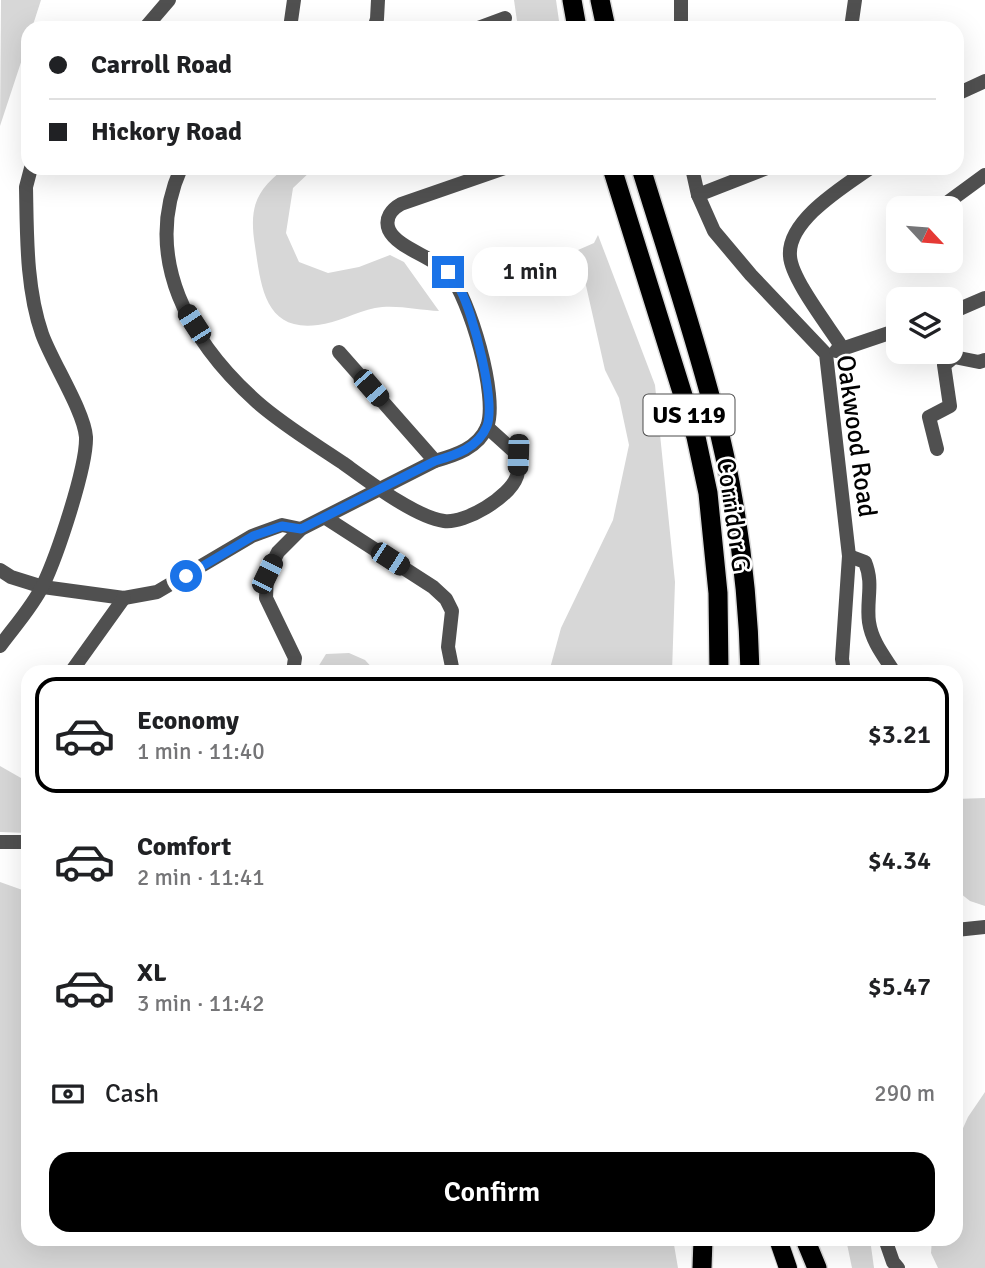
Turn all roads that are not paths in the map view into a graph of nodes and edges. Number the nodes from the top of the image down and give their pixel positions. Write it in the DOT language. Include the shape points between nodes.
graph roads {
  1 [pos="169,0"];
  2 [pos="295,0"];
  3 [pos="377,0"];
  4 [pos="572,0"];
  5 [pos="589,0"];
  6 [pos="600,0"];
  7 [pos="681,0"];
  8 [pos="855,0"];
  9 [pos="505,18"];
  10 [pos="151,21"];
  11 [pos="291,21"];
  12 [pos="376,21"];
  13 [pos="497,21"];
  14 [pos="576,21"];
  15 [pos="593,21"];
  16 [pos="604,21"];
  17 [pos="681,21"];
  18 [pos="852,21"];
  19 [pos="985,81"];
  20 [pos="964,91"];
  21 [pos="29,175"];
  22 [pos="178,175"];
  23 [pos="485,175"];
  24 [pos="614,175"];
  25 [pos="643,175"];
  26 [pos="694,175"];
  27 [pos="749,175"];
  28 [pos="860,175"];
  29 [pos="985,175"];
  30 [pos="698,195"];
  31 [pos="956,196"];
  32 [pos="985,298"];
  33 [pos="963,307"];
  34 [pos="886,334"];
  35 [pos="844,349"];
  36 [pos="339,352"];
  37 [pos="826,354"];
  38 [pos="985,360"];
  39 [pos="487,426"];
  40 [pos="937,449"];
  41 [pos="435,461"];
  42 [pos="380,489"];
  43 [pos="326,518"];
  44 [pos="301,529"];
  45 [pos="849,556"];
  46 [pos="0,570"];
  47 [pos="43,587"];
  48 [pos="124,598"];
  49 [pos="0,646"];
  50 [pos="76,665"];
  51 [pos="294,665"];
  52 [pos="452,665"];
  53 [pos="719,665"];
  54 [pos="750,665"];
  55 [pos="843,665"];
  56 [pos="889,665"];
  57 [pos="0,842"];
  58 [pos="21,842"];
  59 [pos="985,927"];
  60 [pos="963,929"];
  61 [pos="703,1246"];
  62 [pos="780,1246"];
  63 [pos="808,1246"];
  64 [pos="887,1246"];
  65 [pos="702,1268"];
  66 [pos="788,1268"];
  67 [pos="817,1268"];
  68 [pos="898,1268"];
  1 -- 10 [label="street"];
  2 -- 11 [label="street"];
  3 -- 12 [label="street"];
  4 -- 14 [label="highway"];
  5 -- 15 [label="highway"];
  6 -- 16 [label="highway"];
  7 -- 17 [label="street"];
  8 -- 18 [label="street"];
  9 -- 13 [label="street"];
  19 -- 20 [label="street"];
  21 -- 47 [label="street" via="26,187 34,305 86,436 70,507"];
  22 -- 42 [label="street" via="166,235 167,257 180,303 220,366 259,403"];
  23 -- 39 [label="street" via="401,204 387,218 395,237 448,272 461,291 488,381"];
  24 -- 53 [label="highway, Corridor G / US 119" via="699,449 718,593"];
  25 -- 54 [label="highway, Corridor G / US 119" via="712,404 741,549"];
  26 -- 30 [label="street, Oakwood Road"];
  27 -- 30 [label="street"];
  28 -- 35 [label="street" via="804,220 789,256 796,276"];
  29 -- 31 [label="street"];
  30 -- 37 [label="street, Oakwood Road" via="714,230"];
  32 -- 33 [label="street"];
  34 -- 35 [label="street"];
  35 -- 37 [label="street"];
  36 -- 41 [label="street"];
  37 -- 45 [label="street, Oakwood Road"];
  38 -- 40 [label="street" via="954,358 944,365 950,406 929,417"];
  39 -- 41 [label="street" via="474,445"];
  39 -- 42 [label="street" via="518,455 517,477 500,498 465,519 446,522 430,518"];
  41 -- 42 [label="street"];
  42 -- 43 [label="street"];
  43 -- 44 [label="street"];
  43 -- 52 [label="street" via="446,599 452,611 448,647"];
  44 -- 48 [label="street" via="282,526 253,536 157,592"];
  44 -- 51 [label="street" via="278,552 267,574 267,598 295,658"];
  45 -- 55 [label="street, Oakwood Road"];
  45 -- 56 [label="street" via="865,562 871,575 873,640"];
  46 -- 47 [label="street"];
  47 -- 48 [label="street"];
  47 -- 49 [label="street"];
  48 -- 50 [label="street"];
  57 -- 58 [label="street"];
  59 -- 60 [label="street"];
  61 -- 65 [label="highway"];
  62 -- 66 [label="main road"];
  63 -- 67 [label="highway"];
  64 -- 68 [label="street"];
}
